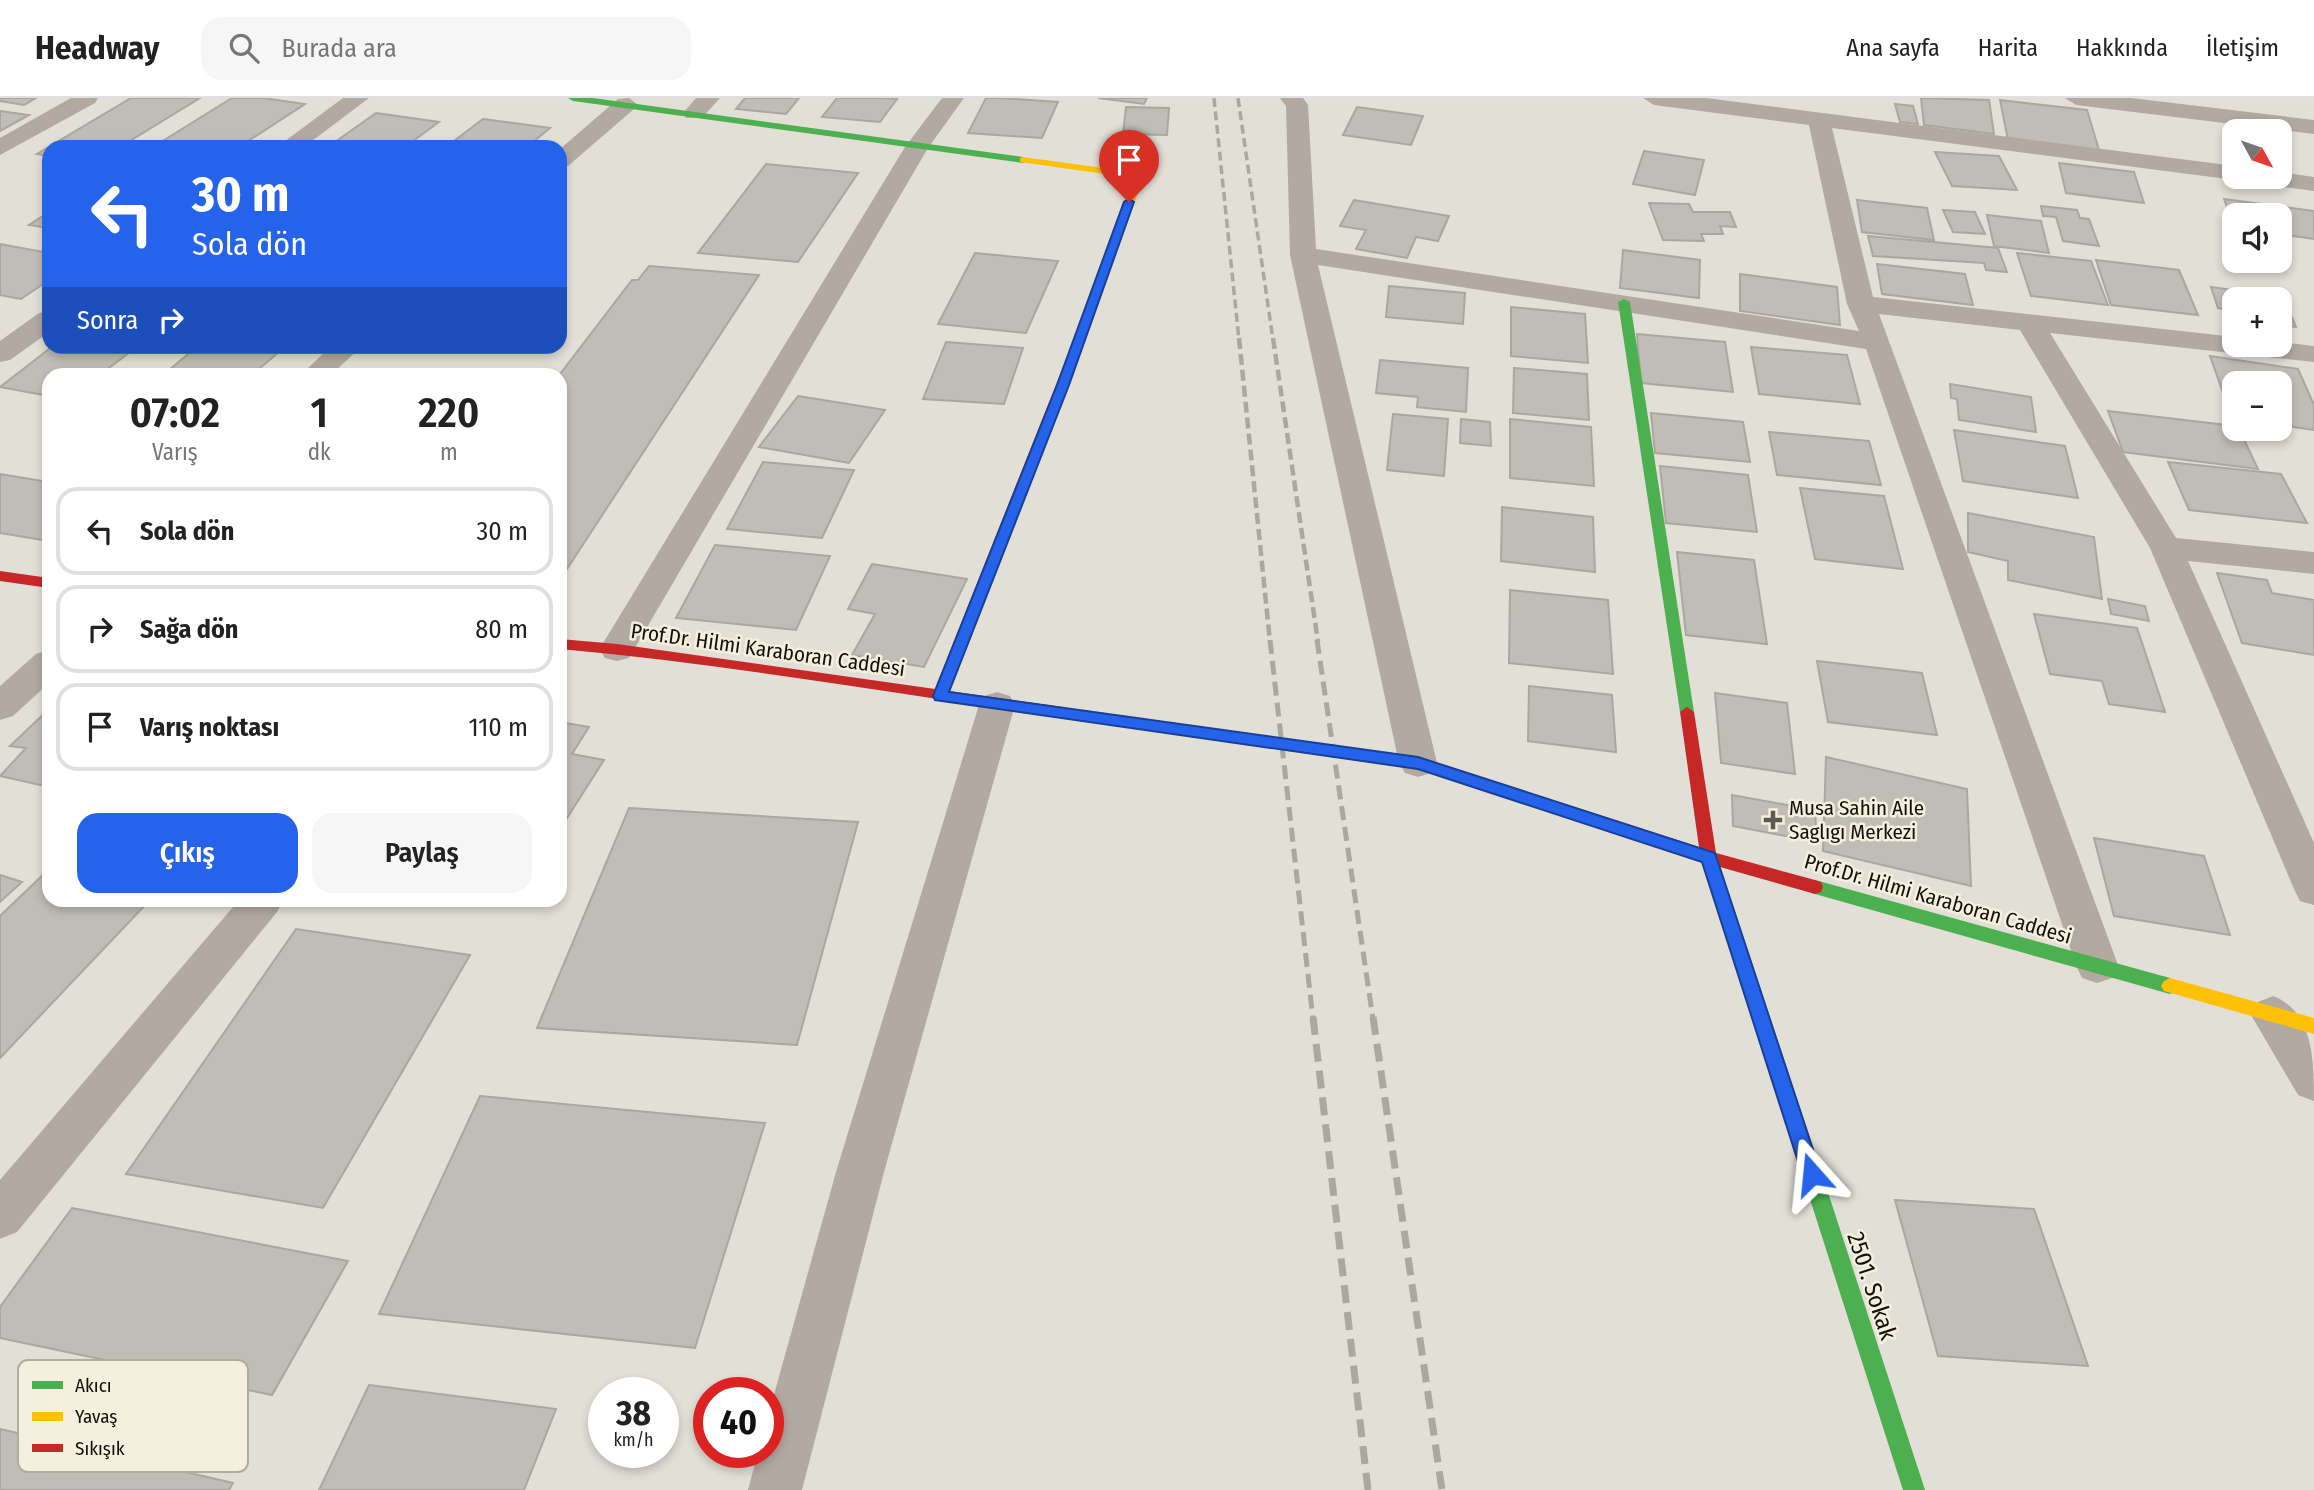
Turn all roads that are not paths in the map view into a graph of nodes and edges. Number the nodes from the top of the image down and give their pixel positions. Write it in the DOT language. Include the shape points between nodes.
graph roads {
  1 [pos="87,98"];
  2 [pos="358,98"];
  3 [pos="573,98"];
  4 [pos="953,98"];
  5 [pos="1291,98"];
  6 [pos="1654,98"];
  7 [pos="2076,98"];
  8 [pos="626,104"];
  9 [pos="701,105"];
  10 [pos="1819,120"];
  11 [pos="2314,127"];
  12 [pos="299,140"];
  13 [pos="917,146"];
  14 [pos="0,148"];
  15 [pos="567,155"];
  16 [pos="2222,171"];
  17 [pos="2292,181"];
  18 [pos="2314,184"];
  19 [pos="1303,255"];
  20 [pos="1624,302"];
  21 [pos="1861,304"];
  22 [pos="2029,322"];
  23 [pos="42,324"];
  24 [pos="1878,342"];
  25 [pos="0,354"];
  26 [pos="339,354"];
  27 [pos="2314,354"];
  28 [pos="323,368"];
  29 [pos="2165,548"];
  30 [pos="2314,564"];
  31 [pos="0,576"];
  32 [pos="42,582"];
  33 [pos="567,645"];
  34 [pos="617,649"];
  35 [pos="42,669"];
  36 [pos="940,696"];
  37 [pos="997,705"];
  38 [pos="0,707"];
  39 [pos="1418,763"];
  40 [pos="1709,857"];
  41 [pos="2314,889"];
  42 [pos="257,907"];
  43 [pos="2097,965"];
  44 [pos="2273,1015"];
  45 [pos="2314,1026"];
  46 [pos="2314,1081"];
  47 [pos="0,1216"];
  48 [pos="775,1490"];
  49 [pos="1914,1490"];
  1 -- 14 [label="street"];
  2 -- 12 [label="street"];
  3 -- 8 [label="street"];
  4 -- 13 [label="street"];
  5 -- 19 [label="street" via="1297,105"];
  6 -- 10 [label="street"];
  7 -- 11 [label="street"];
  8 -- 9 [label="street"];
  8 -- 15 [label="street"];
  9 -- 13 [label="street"];
  10 -- 16 [label="street"];
  10 -- 21 [label="street"];
  13 -- 34 [label="street"];
  13 -- 36 [label="street" via="1139,176 1063,385"];
  17 -- 18 [label="street"];
  19 -- 20 [label="street"];
  19 -- 39 [label="street"];
  20 -- 24 [label="street"];
  20 -- 40 [label="street, 2501. Sokak"];
  21 -- 22 [label="street"];
  21 -- 24 [label="street"];
  22 -- 27 [label="street"];
  22 -- 29 [label="street"];
  23 -- 25 [label="street"];
  24 -- 43 [label="street"];
  26 -- 28 [label="street"];
  29 -- 30 [label="street"];
  29 -- 41 [label="street"];
  31 -- 32 [label="street"];
  33 -- 34 [label="street, Prof.Dr. Hilmi Karaboran Caddesi"];
  34 -- 36 [label="street, Prof.Dr. Hilmi Karaboran Caddesi"];
  35 -- 38 [label="street"];
  36 -- 37 [label="street, Prof.Dr. Hilmi Karaboran Caddesi"];
  37 -- 39 [label="street, Prof.Dr. Hilmi Karaboran Caddesi"];
  37 -- 48 [label="street" via="860,1172"];
  39 -- 40 [label="street, Prof.Dr. Hilmi Karaboran Caddesi"];
  40 -- 43 [label="street, Prof.Dr. Hilmi Karaboran Caddesi"];
  40 -- 49 [label="street, 2501. Sokak"];
  42 -- 47 [label="street"];
  43 -- 44 [label="street, Prof.Dr. Hilmi Karaboran Caddesi"];
  44 -- 45 [label="street, Prof.Dr. Hilmi Karaboran Caddesi"];
  44 -- 46 [label="street"];
}
